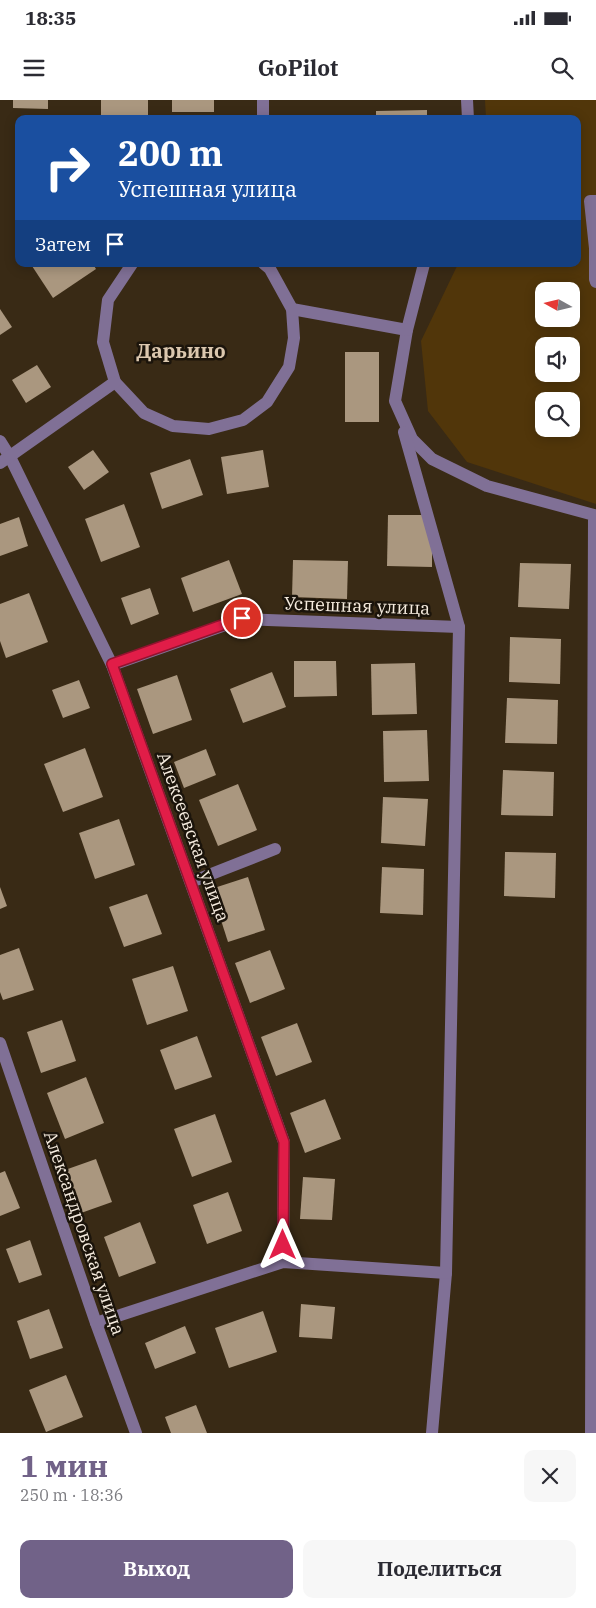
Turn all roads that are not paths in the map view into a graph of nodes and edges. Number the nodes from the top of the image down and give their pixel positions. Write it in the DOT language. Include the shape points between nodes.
graph roads {
  1 [pos="263,100"];
  2 [pos="467,100"];
  3 [pos="263,115"];
  4 [pos="468,115"];
  5 [pos="596,201"];
  6 [pos="130,267"];
  7 [pos="268,267"];
  8 [pos="423,267"];
  9 [pos="596,282"];
  10 [pos="292,309"];
  11 [pos="406,330"];
  12 [pos="115,382"];
  13 [pos="395,401"];
  14 [pos="0,442"];
  15 [pos="5,460"];
  16 [pos="459,627"];
  17 [pos="112,664"];
  18 [pos="275,849"];
  19 [pos="191,882"];
  20 [pos="0,1043"];
  21 [pos="283,1262"];
  22 [pos="446,1273"];
  23 [pos="96,1323"];
  24 [pos="136,1433"];
  25 [pos="432,1433"];
  26 [pos="591,1433"];
  1 -- 3 [label="street"];
  2 -- 4 [label="street"];
  5 -- 9 [label="street" via="590,201"];
  6 -- 12 [label="street" via="108,300 103,342"];
  7 -- 10 [label="street"];
  8 -- 11 [label="street"];
  10 -- 11 [label="street"];
  10 -- 12 [label="street" via="294,338 289,367 267,402 242,420 209,429 173,426 144,412"];
  11 -- 13 [label="street"];
  12 -- 15 [label="street"];
  13 -- 16 [label="street"];
  13 -- 26 [label="street" via="412,439 432,459 487,486 594,514"];
  14 -- 15 [label="street, Алексеевская улица"];
  15 -- 17 [label="street, Алексеевская улица"];
  16 -- 17 [label="street, Успешная улица" via="242,618"];
  16 -- 22 [label="street"];
  17 -- 19 [label="street, Алексеевская улица"];
  18 -- 19 [label="street"];
  19 -- 21 [label="street, Алексеевская улица" via="284,1142"];
  20 -- 23 [label="street, Александровская улица"];
  21 -- 22 [label="street"];
  21 -- 23 [label="street"];
  22 -- 25 [label="street"];
  23 -- 24 [label="street, Александровская улица"];
}
